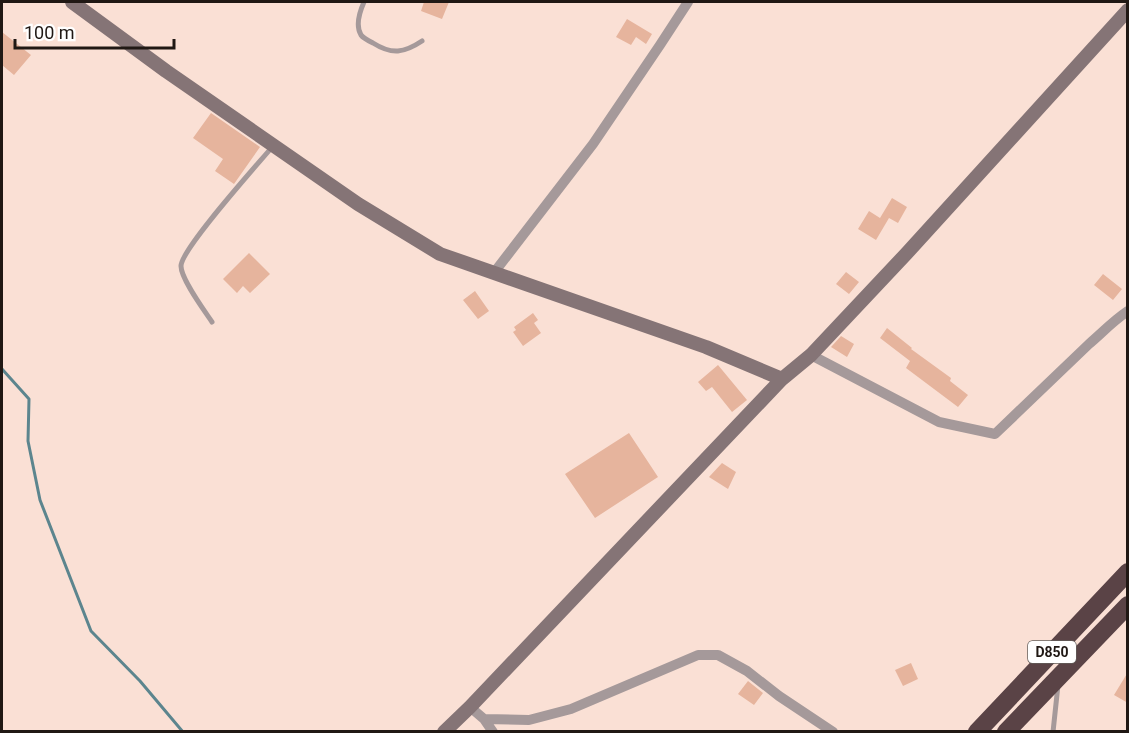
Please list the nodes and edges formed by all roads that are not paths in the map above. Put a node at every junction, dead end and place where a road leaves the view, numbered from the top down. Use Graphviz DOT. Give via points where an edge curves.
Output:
graph roads {
  1 [pos="72,2"];
  2 [pos="364,2"];
  3 [pos="687,2"];
  4 [pos="1128,10"];
  5 [pos="422,41"];
  6 [pos="273,146"];
  7 [pos="493,274"];
  8 [pos="1128,311"];
  9 [pos="212,322"];
  10 [pos="811,355"];
  11 [pos="782,379"];
  12 [pos="1128,572"];
  13 [pos="1128,605"];
  14 [pos="1058,677"];
  15 [pos="470,707"];
  16 [pos="484,720"];
  17 [pos="444,732"];
  18 [pos="493,732"];
  19 [pos="833,732"];
  20 [pos="976,732"];
  21 [pos="1006,732"];
  22 [pos="1053,732"];
  1 -- 6 [label="street"];
  2 -- 5 [label="lane" via="358,20 365,39 396,52"];
  3 -- 7 [label="street" via="594,144"];
  4 -- 10 [label="street"];
  6 -- 7 [label="street" via="440,254"];
  6 -- 9 [label="lane" via="192,243 182,261 186,282"];
  7 -- 11 [label="street" via="706,347"];
  8 -- 10 [label="street" via="995,434 939,422"];
  10 -- 11 [label="street"];
  11 -- 15 [label="street"];
  12 -- 20 [label="highway, D850"];
  13 -- 14 [label="highway, D850"];
  14 -- 21 [label="highway, D850"];
  14 -- 22 [label="lane"];
  15 -- 16 [label="street"];
  15 -- 17 [label="street"];
  16 -- 18 [label="street"];
  16 -- 19 [label="street" via="529,720 571,709 698,655 718,655"];
}
